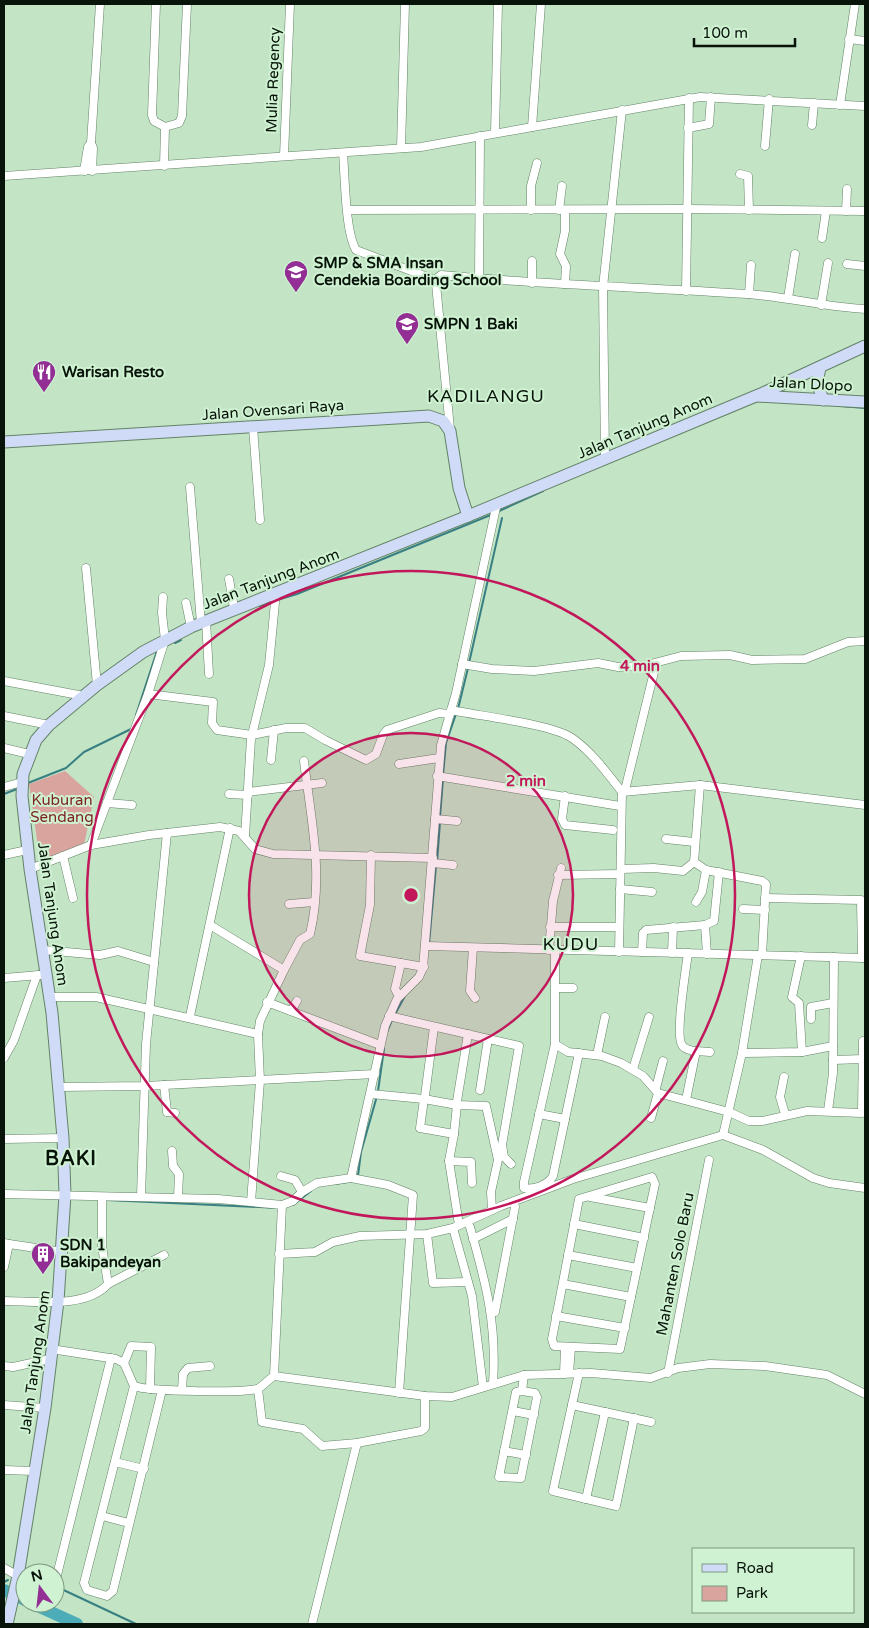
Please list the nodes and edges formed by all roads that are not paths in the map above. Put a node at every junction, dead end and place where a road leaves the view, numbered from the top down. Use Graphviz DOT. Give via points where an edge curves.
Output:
graph roads {
  1 [pos="100,4"];
  2 [pos="156,4"];
  3 [pos="188,4"];
  4 [pos="290,4"];
  5 [pos="405,4"];
  6 [pos="498,4"];
  7 [pos="541,4"];
  8 [pos="855,4"];
  9 [pos="850,39"];
  10 [pos="865,41"];
  11 [pos="711,96"];
  12 [pos="689,98"];
  13 [pos="769,99"];
  14 [pos="814,103"];
  15 [pos="840,105"];
  16 [pos="865,106"];
  17 [pos="622,110"];
  18 [pos="532,126"];
  19 [pos="812,126"];
  20 [pos="166,127"];
  21 [pos="688,128"];
  22 [pos="494,133"];
  23 [pos="480,136"];
  24 [pos="764,146"];
  25 [pos="401,148"];
  26 [pos="343,152"];
  27 [pos="284,156"];
  28 [pos="537,163"];
  29 [pos="164,166"];
  30 [pos="88,171"];
  31 [pos="740,174"];
  32 [pos="4,176"];
  33 [pos="562,186"];
  34 [pos="847,189"];
  35 [pos="611,209"];
  36 [pos="686,209"];
  37 [pos="348,210"];
  38 [pos="478,210"];
  39 [pos="531,210"];
  40 [pos="562,210"];
  41 [pos="749,210"];
  42 [pos="826,211"];
  43 [pos="846,211"];
  44 [pos="865,211"];
  45 [pos="822,238"];
  46 [pos="795,254"];
  47 [pos="532,261"];
  48 [pos="828,263"];
  49 [pos="846,264"];
  50 [pos="751,265"];
  51 [pos="865,266"];
  52 [pos="479,279"];
  53 [pos="436,283"];
  54 [pos="532,283"];
  55 [pos="565,284"];
  56 [pos="603,287"];
  57 [pos="686,291"];
  58 [pos="749,294"];
  59 [pos="788,298"];
  60 [pos="821,305"];
  61 [pos="865,309"];
  62 [pos="865,346"];
  63 [pos="820,368"];
  64 [pos="756,396"];
  65 [pos="823,400"];
  66 [pos="865,402"];
  67 [pos="253,427"];
  68 [pos="450,431"];
  69 [pos="4,442"];
  70 [pos="605,459"];
  71 [pos="190,487"];
  72 [pos="497,510"];
  73 [pos="468,516"];
  74 [pos="260,520"];
  75 [pos="86,568"];
  76 [pos="229,580"];
  77 [pos="163,597"];
  78 [pos="275,598"];
  79 [pos="186,603"];
  80 [pos="234,608"];
  81 [pos="199,624"];
  82 [pos="165,640"];
  83 [pos="865,641"];
  84 [pos="656,664"];
  85 [pos="465,665"];
  86 [pos="209,674"];
  87 [pos="4,681"];
  88 [pos="97,685"];
  89 [pos="148,694"];
  90 [pos="84,696"];
  91 [pos="454,711"];
  92 [pos="4,716"];
  93 [pos="49,725"];
  94 [pos="274,730"];
  95 [pos="252,735"];
  96 [pos="4,748"];
  97 [pos="29,754"];
  98 [pos="439,758"];
  99 [pos="271,760"];
  100 [pos="304,762"];
  101 [pos="399,764"];
  102 [pos="441,777"];
  103 [pos="22,782"];
  104 [pos="322,783"];
  105 [pos="307,785"];
  106 [pos="700,785"];
  107 [pos="4,787"];
  108 [pos="623,791"];
  109 [pos="229,794"];
  110 [pos="248,794"];
  111 [pos="565,796"];
  112 [pos="107,803"];
  113 [pos="132,805"];
  114 [pos="865,805"];
  115 [pos="620,806"];
  116 [pos="438,819"];
  117 [pos="457,820"];
  118 [pos="230,828"];
  119 [pos="613,830"];
  120 [pos="167,833"];
  121 [pos="245,836"];
  122 [pos="666,839"];
  123 [pos="694,842"];
  124 [pos="91,845"];
  125 [pos="27,850"];
  126 [pos="317,854"];
  127 [pos="4,855"];
  128 [pos="371,855"];
  129 [pos="64,856"];
  130 [pos="435,862"];
  131 [pos="694,862"];
  132 [pos="453,865"];
  133 [pos="30,869"];
  134 [pos="706,870"];
  135 [pos="620,872"];
  136 [pos="719,872"];
  137 [pos="620,889"];
  138 [pos="652,892"];
  139 [pos="73,898"];
  140 [pos="766,898"];
  141 [pos="314,902"];
  142 [pos="696,902"];
  143 [pos="289,904"];
  144 [pos="743,909"];
  145 [pos="765,910"];
  146 [pos="210,925"];
  147 [pos="705,925"];
  148 [pos="619,927"];
  149 [pos="673,927"];
  150 [pos="550,928"];
  151 [pos="428,946"];
  152 [pos="473,948"];
  153 [pos="43,950"];
  154 [pos="552,950"];
  155 [pos="619,952"];
  156 [pos="642,952"];
  157 [pos="672,953"];
  158 [pos="688,953"];
  159 [pos="707,954"];
  160 [pos="760,955"];
  161 [pos="801,956"];
  162 [pos="834,957"];
  163 [pos="864,958"];
  164 [pos="154,962"];
  165 [pos="401,963"];
  166 [pos="424,967"];
  167 [pos="284,970"];
  168 [pos="42,975"];
  169 [pos="4,978"];
  170 [pos="556,988"];
  171 [pos="573,988"];
  172 [pos="399,996"];
  173 [pos="50,997"];
  174 [pos="475,998"];
  175 [pos="297,1001"];
  176 [pos="267,1002"];
  177 [pos="834,1003"];
  178 [pos="150,1007"];
  179 [pos="811,1007"];
  180 [pos="800,1010"];
  181 [pos="291,1011"];
  182 [pos="190,1016"];
  183 [pos="392,1017"];
  184 [pos="606,1017"];
  185 [pos="649,1017"];
  186 [pos="812,1019"];
  187 [pos="434,1027"];
  188 [pos="258,1034"];
  189 [pos="468,1034"];
  190 [pos="488,1039"];
  191 [pos="863,1041"];
  192 [pos="555,1044"];
  193 [pos="380,1045"];
  194 [pos="833,1046"];
  195 [pos="696,1052"];
  196 [pos="710,1052"];
  197 [pos="802,1052"];
  198 [pos="742,1053"];
  199 [pos="579,1054"];
  200 [pos="597,1055"];
  201 [pos="4,1058"];
  202 [pos="863,1059"];
  203 [pos="833,1060"];
  204 [pos="663,1061"];
  205 [pos="633,1069"];
  206 [pos="864,1073"];
  207 [pos="375,1074"];
  208 [pos="784,1077"];
  209 [pos="260,1081"];
  210 [pos="164,1085"];
  211 [pos="145,1086"];
  212 [pos="59,1087"];
  213 [pos="480,1090"];
  214 [pos="657,1091"];
  215 [pos="375,1094"];
  216 [pos="424,1097"];
  217 [pos="686,1100"];
  218 [pos="457,1103"];
  219 [pos="828,1111"];
  220 [pos="729,1112"];
  221 [pos="176,1113"];
  222 [pos="539,1114"];
  223 [pos="785,1114"];
  224 [pos="651,1118"];
  225 [pos="565,1119"];
  226 [pos="454,1134"];
  227 [pos="723,1135"];
  228 [pos="63,1138"];
  229 [pos="4,1139"];
  230 [pos="172,1151"];
  231 [pos="709,1160"];
  232 [pos="449,1161"];
  233 [pos="511,1164"];
  234 [pos="281,1176"];
  235 [pos="356,1178"];
  236 [pos="472,1183"];
  237 [pos="865,1188"];
  238 [pos="302,1192"];
  239 [pos="4,1194"];
  240 [pos="65,1194"];
  241 [pos="141,1196"];
  242 [pos="588,1196"];
  243 [pos="102,1197"];
  244 [pos="178,1198"];
  245 [pos="251,1202"];
  246 [pos="515,1206"];
  247 [pos="282,1207"];
  248 [pos="650,1208"];
  249 [pos="492,1210"];
  250 [pos="513,1219"];
  251 [pos="574,1224"];
  252 [pos="456,1226"];
  253 [pos="470,1227"];
  254 [pos="427,1234"];
  255 [pos="411,1235"];
  256 [pos="473,1238"];
  257 [pos="644,1238"];
  258 [pos="6,1243"];
  259 [pos="63,1252"];
  260 [pos="278,1254"];
  261 [pos="164,1255"];
  262 [pos="568,1255"];
  263 [pos="4,1267"];
  264 [pos="637,1268"];
  265 [pos="468,1282"];
  266 [pos="108,1284"];
  267 [pos="562,1284"];
  268 [pos="631,1298"];
  269 [pos="4,1301"];
  270 [pos="58,1301"];
  271 [pos="556,1316"];
  272 [pos="493,1321"];
  273 [pos="625,1328"];
  274 [pos="568,1348"];
  275 [pos="51,1354"];
  276 [pos="110,1358"];
  277 [pos="124,1363"];
  278 [pos="4,1366"];
  279 [pos="210,1366"];
  280 [pos="567,1373"];
  281 [pos="579,1373"];
  282 [pos="668,1373"];
  283 [pos="524,1375"];
  284 [pos="274,1376"];
  285 [pos="493,1384"];
  286 [pos="134,1386"];
  287 [pos="483,1387"];
  288 [pos="258,1389"];
  289 [pos="150,1390"];
  290 [pos="162,1390"];
  291 [pos="182,1390"];
  292 [pos="522,1390"];
  293 [pos="399,1393"];
  294 [pos="865,1394"];
  295 [pos="425,1396"];
  296 [pos="4,1405"];
  297 [pos="572,1405"];
  298 [pos="45,1408"];
  299 [pos="513,1410"];
  300 [pos="605,1412"];
  301 [pos="534,1415"];
  302 [pos="634,1418"];
  303 [pos="651,1422"];
  304 [pos="357,1443"];
  305 [pos="504,1451"];
  306 [pos="526,1455"];
  307 [pos="115,1462"];
  308 [pos="144,1469"];
  309 [pos="4,1470"];
  310 [pos="34,1472"];
  311 [pos="586,1499"];
  312 [pos="102,1516"];
  313 [pos="129,1523"];
  314 [pos="20,1563"];
  315 [pos="60,1563"];
  316 [pos="4,1568"];
  317 [pos="15,1578"];
  318 [pos="15,1588"];
  319 [pos="8,1615"];
  320 [pos="312,1624"];
  1 -- 30 [label="street" via="93,148"];
  2 -- 20 [label="street" via="152,115 154,121"];
  3 -- 20 [label="street" via="182,116 179,123"];
  4 -- 27 [label="street, Mulia Regency"];
  5 -- 25 [label="street"];
  6 -- 22 [label="street"];
  7 -- 18 [label="street"];
  8 -- 9 [label="street"];
  9 -- 10 [label="street"];
  9 -- 15 [label="street"];
  11 -- 12 [label="street"];
  11 -- 13 [label="street"];
  11 -- 21 [label="street" via="709,124"];
  12 -- 17 [label="street"];
  12 -- 21 [label="street"];
  13 -- 14 [label="street"];
  13 -- 24 [label="street"];
  14 -- 15 [label="street"];
  14 -- 19 [label="street"];
  15 -- 16 [label="street"];
  17 -- 18 [label="street"];
  17 -- 35 [label="street"];
  18 -- 22 [label="street"];
  20 -- 29 [label="street"];
  21 -- 36 [label="street"];
  22 -- 23 [label="street"];
  23 -- 25 [label="street"];
  23 -- 38 [label="street"];
  25 -- 26 [label="street"];
  26 -- 27 [label="street"];
  26 -- 37 [label="street"];
  27 -- 29 [label="street"];
  28 -- 39 [label="street" via="531,186"];
  29 -- 30 [label="street"];
  30 -- 32 [label="street"];
  31 -- 41 [label="street" via="748,176"];
  33 -- 40 [label="street"];
  34 -- 43 [label="street"];
  35 -- 36 [label="street"];
  35 -- 40 [label="street"];
  35 -- 56 [label="street"];
  36 -- 41 [label="street"];
  36 -- 57 [label="street"];
  37 -- 38 [label="street"];
  37 -- 53 [label="street" via="352,241 359,253"];
  38 -- 39 [label="street"];
  38 -- 52 [label="street"];
  39 -- 40 [label="street"];
  40 -- 55 [label="street" via="565,231 560,254 566,266"];
  41 -- 42 [label="street"];
  42 -- 43 [label="street"];
  42 -- 45 [label="street"];
  43 -- 44 [label="street"];
  46 -- 59 [label="street"];
  47 -- 54 [label="street"];
  48 -- 60 [label="street"];
  49 -- 51 [label="street"];
  50 -- 58 [label="street"];
  52 -- 53 [label="street" via="441,275"];
  52 -- 54 [label="street"];
  53 -- 68 [label="street"];
  54 -- 55 [label="street"];
  55 -- 56 [label="street"];
  56 -- 57 [label="street"];
  56 -- 70 [label="street"];
  57 -- 58 [label="street"];
  58 -- 59 [label="street"];
  59 -- 60 [label="street"];
  60 -- 61 [label="street"];
  62 -- 63 [label="main road, Jalan Tanjung Anom"];
  63 -- 64 [label="main road, Jalan Tanjung Anom"];
  63 -- 65 [label="main road" via="817,382"];
  64 -- 65 [label="main road, Jalan Dlopo"];
  64 -- 70 [label="main road, Jalan Tanjung Anom"];
  65 -- 66 [label="main road, Jalan Dlopo"];
  67 -- 68 [label="main road, Jalan Ovensari Raya" via="429,416 443,421"];
  67 -- 69 [label="main road, Jalan Ovensari Raya"];
  67 -- 74 [label="street"];
  68 -- 73 [label="main road" via="459,488"];
  70 -- 72 [label="main road, Jalan Tanjung Anom"];
  71 -- 81 [label="street"];
  72 -- 73 [label="main road, Jalan Tanjung Anom"];
  72 -- 85 [label="street"];
  73 -- 78 [label="main road, Jalan Tanjung Anom"];
  75 -- 88 [label="street"];
  76 -- 80 [label="street"];
  77 -- 82 [label="street"];
  78 -- 80 [label="main road, Jalan Tanjung Anom"];
  78 -- 95 [label="street" via="269,665"];
  79 -- 81 [label="street"];
  80 -- 81 [label="main road, Jalan Tanjung Anom"];
  81 -- 82 [label="main road, Jalan Tanjung Anom"];
  81 -- 86 [label="street"];
  82 -- 88 [label="main road, Jalan Tanjung Anom"];
  82 -- 89 [label="street"];
  83 -- 84 [label="street" via="848,642 805,659 752,660 730,655 706,655 671,658"];
  84 -- 85 [label="street" via="629,667 598,664 534,670"];
  84 -- 108 [label="street"];
  85 -- 91 [label="street"];
  87 -- 90 [label="street"];
  88 -- 90 [label="main road, Jalan Tanjung Anom"];
  89 -- 95 [label="street" via="210,701 214,706 212,723 215,728"];
  89 -- 112 [label="street"];
  90 -- 93 [label="main road, Jalan Tanjung Anom"];
  91 -- 94 [label="street" via="387,730 374,757 366,760 305,728"];
  91 -- 98 [label="street"];
  91 -- 108 [label="street" via="545,728 570,736"];
  92 -- 93 [label="street"];
  93 -- 97 [label="main road, Jalan Tanjung Anom"];
  94 -- 95 [label="street"];
  94 -- 99 [label="street"];
  95 -- 110 [label="street"];
  96 -- 97 [label="street"];
  97 -- 103 [label="main road, Jalan Tanjung Anom"];
  98 -- 101 [label="street"];
  98 -- 102 [label="street"];
  100 -- 105 [label="street"];
  102 -- 111 [label="street"];
  102 -- 116 [label="street"];
  103 -- 107 [label="street"];
  103 -- 125 [label="main road, Jalan Tanjung Anom"];
  104 -- 105 [label="street"];
  105 -- 110 [label="street"];
  105 -- 126 [label="street"];
  106 -- 108 [label="street"];
  106 -- 114 [label="street"];
  106 -- 123 [label="street"];
  108 -- 115 [label="street"];
  109 -- 110 [label="street"];
  110 -- 121 [label="street"];
  111 -- 115 [label="street"];
  111 -- 119 [label="street" via="562,819 565,825"];
  112 -- 113 [label="street"];
  112 -- 124 [label="street"];
  115 -- 135 [label="street"];
  116 -- 117 [label="street"];
  116 -- 130 [label="street"];
  118 -- 120 [label="street"];
  118 -- 121 [label="street"];
  118 -- 146 [label="street"];
  120 -- 124 [label="street"];
  120 -- 164 [label="street"];
  121 -- 126 [label="street" via="263,852"];
  122 -- 123 [label="street"];
  123 -- 131 [label="street"];
  124 -- 129 [label="street"];
  125 -- 127 [label="street"];
  125 -- 133 [label="main road, Jalan Tanjung Anom"];
  126 -- 128 [label="street"];
  126 -- 141 [label="street"];
  128 -- 130 [label="street"];
  128 -- 165 [label="street" via="370,905 359,954 365,959"];
  129 -- 133 [label="street"];
  129 -- 139 [label="street"];
  130 -- 132 [label="street"];
  130 -- 151 [label="street"];
  131 -- 134 [label="street"];
  131 -- 135 [label="street" via="683,871 654,868"];
  133 -- 153 [label="main road, Jalan Tanjung Anom"];
  134 -- 136 [label="street"];
  134 -- 142 [label="street" via="702,892"];
  135 -- 137 [label="street"];
  135 -- 150 [label="street" via="560,871"];
  136 -- 140 [label="street" via="765,882"];
  136 -- 147 [label="street" via="714,921"];
  137 -- 138 [label="street"];
  137 -- 148 [label="street"];
  140 -- 145 [label="street"];
  140 -- 163 [label="street" via="861,900"];
  141 -- 143 [label="street"];
  141 -- 167 [label="street" via="310,934 300,940"];
  144 -- 145 [label="street"];
  145 -- 160 [label="street"];
  146 -- 167 [label="street"];
  146 -- 182 [label="street"];
  147 -- 149 [label="street"];
  147 -- 159 [label="street"];
  148 -- 150 [label="street"];
  148 -- 155 [label="street"];
  149 -- 156 [label="street" via="644,932"];
  149 -- 157 [label="street"];
  150 -- 154 [label="street"];
  151 -- 152 [label="street"];
  151 -- 166 [label="street"];
  152 -- 154 [label="street"];
  152 -- 174 [label="street" via="470,991"];
  153 -- 164 [label="street" via="100,955 118,951"];
  153 -- 168 [label="main road, Jalan Tanjung Anom"];
  154 -- 155 [label="street"];
  154 -- 170 [label="street"];
  155 -- 156 [label="street"];
  156 -- 157 [label="street"];
  157 -- 158 [label="street"];
  158 -- 159 [label="street"];
  158 -- 195 [label="street" via="680,1042 684,1048"];
  159 -- 160 [label="street"];
  160 -- 161 [label="street"];
  160 -- 198 [label="street"];
  161 -- 162 [label="street"];
  161 -- 180 [label="street" via="792,997 798,1001"];
  162 -- 163 [label="street"];
  162 -- 177 [label="street"];
  164 -- 178 [label="street"];
  165 -- 166 [label="street"];
  165 -- 172 [label="street" via="395,989"];
  166 -- 172 [label="street" via="419,977"];
  167 -- 176 [label="street"];
  168 -- 169 [label="street"];
  168 -- 173 [label="main road, Jalan Tanjung Anom"];
  168 -- 201 [label="street"];
  170 -- 171 [label="street"];
  170 -- 192 [label="street"];
  172 -- 183 [label="street"];
  173 -- 178 [label="street" via="84,995"];
  173 -- 212 [label="main road, Jalan Tanjung Anom"];
  175 -- 181 [label="street"];
  176 -- 181 [label="street"];
  176 -- 188 [label="street"];
  177 -- 179 [label="street"];
  177 -- 194 [label="street"];
  178 -- 182 [label="street"];
  178 -- 211 [label="street"];
  179 -- 180 [label="street"];
  179 -- 186 [label="street"];
  180 -- 197 [label="street"];
  181 -- 193 [label="street"];
  182 -- 188 [label="street"];
  183 -- 187 [label="street"];
  183 -- 193 [label="street"];
  184 -- 200 [label="street"];
  185 -- 205 [label="street"];
  187 -- 189 [label="street"];
  187 -- 216 [label="street"];
  188 -- 209 [label="street"];
  189 -- 190 [label="street"];
  189 -- 218 [label="street"];
  190 -- 213 [label="street"];
  190 -- 233 [label="street" via="519,1046 502,1145 504,1157"];
  191 -- 202 [label="street"];
  192 -- 199 [label="street" via="562,1050"];
  192 -- 222 [label="street"];
  193 -- 207 [label="street"];
  194 -- 197 [label="street"];
  194 -- 203 [label="street"];
  195 -- 196 [label="street"];
  195 -- 217 [label="street"];
  197 -- 198 [label="street"];
  198 -- 220 [label="street"];
  199 -- 200 [label="street"];
  199 -- 225 [label="street"];
  200 -- 205 [label="street"];
  202 -- 203 [label="street"];
  202 -- 206 [label="street"];
  203 -- 219 [label="street"];
  204 -- 214 [label="street"];
  205 -- 214 [label="street"];
  206 -- 219 [label="street" via="862,1113"];
  207 -- 209 [label="street"];
  207 -- 215 [label="street"];
  208 -- 223 [label="street" via="780,1097"];
  209 -- 210 [label="street"];
  209 -- 245 [label="street"];
  210 -- 211 [label="street"];
  210 -- 221 [label="street" via="166,1112"];
  211 -- 212 [label="street"];
  211 -- 241 [label="street"];
  212 -- 228 [label="main road, Jalan Tanjung Anom"];
  214 -- 217 [label="street"];
  214 -- 224 [label="street"];
  215 -- 216 [label="street"];
  215 -- 235 [label="street"];
  216 -- 218 [label="street"];
  216 -- 226 [label="street" via="420,1128"];
  217 -- 220 [label="street"];
  218 -- 226 [label="street"];
  218 -- 249 [label="street" via="487,1107 498,1160 491,1192"];
  219 -- 223 [label="street"];
  220 -- 223 [label="street" via="754,1122"];
  220 -- 227 [label="street"];
  222 -- 225 [label="street"];
  222 -- 225 [label="street" via="524,1182 527,1189 552,1180"];
  226 -- 232 [label="street"];
  227 -- 237 [label="street" via="763,1150 813,1178"];
  227 -- 249 [label="street" via="573,1179"];
  228 -- 229 [label="street"];
  228 -- 240 [label="main road, Jalan Tanjung Anom"];
  230 -- 244 [label="street" via="173,1166 180,1174"];
  231 -- 282 [label="street, Mahanten Solo Baru"];
  232 -- 236 [label="street" via="471,1162"];
  232 -- 252 [label="street"];
  234 -- 238 [label="street" via="295,1180"];
  235 -- 238 [label="street" via="317,1183"];
  235 -- 255 [label="street" via="388,1184 412,1194"];
  238 -- 247 [label="street"];
  239 -- 240 [label="street"];
  240 -- 243 [label="street"];
  240 -- 259 [label="main road, Jalan Tanjung Anom"];
  241 -- 243 [label="street"];
  241 -- 244 [label="street"];
  242 -- 248 [label="street"];
  242 -- 248 [label="street" via="652,1177 655,1184"];
  242 -- 251 [label="street" via="579,1199"];
  243 -- 266 [label="street" via="102,1246"];
  244 -- 245 [label="street"];
  245 -- 247 [label="street"];
  246 -- 250 [label="street"];
  247 -- 260 [label="street"];
  248 -- 257 [label="street"];
  249 -- 252 [label="street"];
  250 -- 256 [label="street"];
  250 -- 272 [label="street"];
  251 -- 257 [label="street"];
  251 -- 262 [label="street"];
  252 -- 254 [label="street"];
  252 -- 265 [label="street"];
  253 -- 256 [label="street"];
  254 -- 255 [label="street"];
  254 -- 265 [label="street" via="433,1282"];
  255 -- 260 [label="street" via="360,1236 333,1242 315,1252"];
  255 -- 293 [label="street"];
  256 -- 272 [label="street" via="489,1292"];
  257 -- 264 [label="street"];
  258 -- 259 [label="street"];
  258 -- 263 [label="street"];
  259 -- 270 [label="main road, Jalan Tanjung Anom"];
  260 -- 284 [label="street"];
  261 -- 266 [label="street"];
  262 -- 264 [label="street"];
  262 -- 267 [label="street"];
  264 -- 268 [label="street"];
  265 -- 287 [label="street"];
  266 -- 270 [label="street" via="86,1298"];
  267 -- 268 [label="street"];
  267 -- 271 [label="street"];
  268 -- 273 [label="street"];
  269 -- 270 [label="street"];
  270 -- 275 [label="main road, Jalan Tanjung Anom"];
  271 -- 273 [label="street"];
  271 -- 274 [label="street" via="552,1344 557,1348"];
  272 -- 285 [label="street"];
  273 -- 274 [label="street" via="620,1349"];
  274 -- 280 [label="street"];
  275 -- 276 [label="street"];
  275 -- 278 [label="street" via="13,1367"];
  275 -- 298 [label="main road, Jalan Tanjung Anom"];
  276 -- 277 [label="street"];
  276 -- 315 [label="street"];
  277 -- 286 [label="street"];
  277 -- 289 [label="street" via="131,1346 151,1347"];
  279 -- 291 [label="street" via="188,1368 183,1374"];
  280 -- 281 [label="street"];
  280 -- 283 [label="street"];
  281 -- 282 [label="street" via="613,1373 642,1378"];
  281 -- 297 [label="street"];
  282 -- 294 [label="street" via="678,1368 710,1364 765,1366 827,1375"];
  283 -- 285 [label="street"];
  283 -- 292 [label="street"];
  284 -- 288 [label="street"];
  284 -- 293 [label="street"];
  285 -- 287 [label="street"];
  286 -- 289 [label="street"];
  286 -- 307 [label="street"];
  287 -- 295 [label="street" via="452,1397"];
  288 -- 291 [label="street"];
  288 -- 304 [label="street" via="261,1418 265,1424 303,1430 322,1446"];
  289 -- 290 [label="street"];
  290 -- 291 [label="street"];
  290 -- 308 [label="street"];
  292 -- 299 [label="street" via="516,1392"];
  292 -- 301 [label="street" via="537,1395"];
  293 -- 295 [label="street"];
  295 -- 304 [label="street" via="424,1430"];
  296 -- 298 [label="street"];
  297 -- 300 [label="street"];
  297 -- 311 [label="street" via="553,1491"];
  298 -- 310 [label="main road, Jalan Tanjung Anom"];
  299 -- 301 [label="street"];
  299 -- 305 [label="street"];
  300 -- 302 [label="street"];
  300 -- 311 [label="street"];
  301 -- 306 [label="street"];
  302 -- 303 [label="street"];
  302 -- 311 [label="street" via="616,1506"];
  304 -- 320 [label="street"];
  305 -- 306 [label="street"];
  305 -- 306 [label="street" via="499,1477 521,1478"];
  307 -- 308 [label="street"];
  307 -- 312 [label="street"];
  308 -- 313 [label="street"];
  309 -- 310 [label="street"];
  310 -- 314 [label="main road, Jalan Tanjung Anom"];
  312 -- 313 [label="street"];
  312 -- 313 [label="street" via="85,1586 87,1590 107,1596 113,1591"];
  316 -- 317 [label="street"];
  318 -- 319 [label="main road, Jalan Tanjung Anom"];
}
